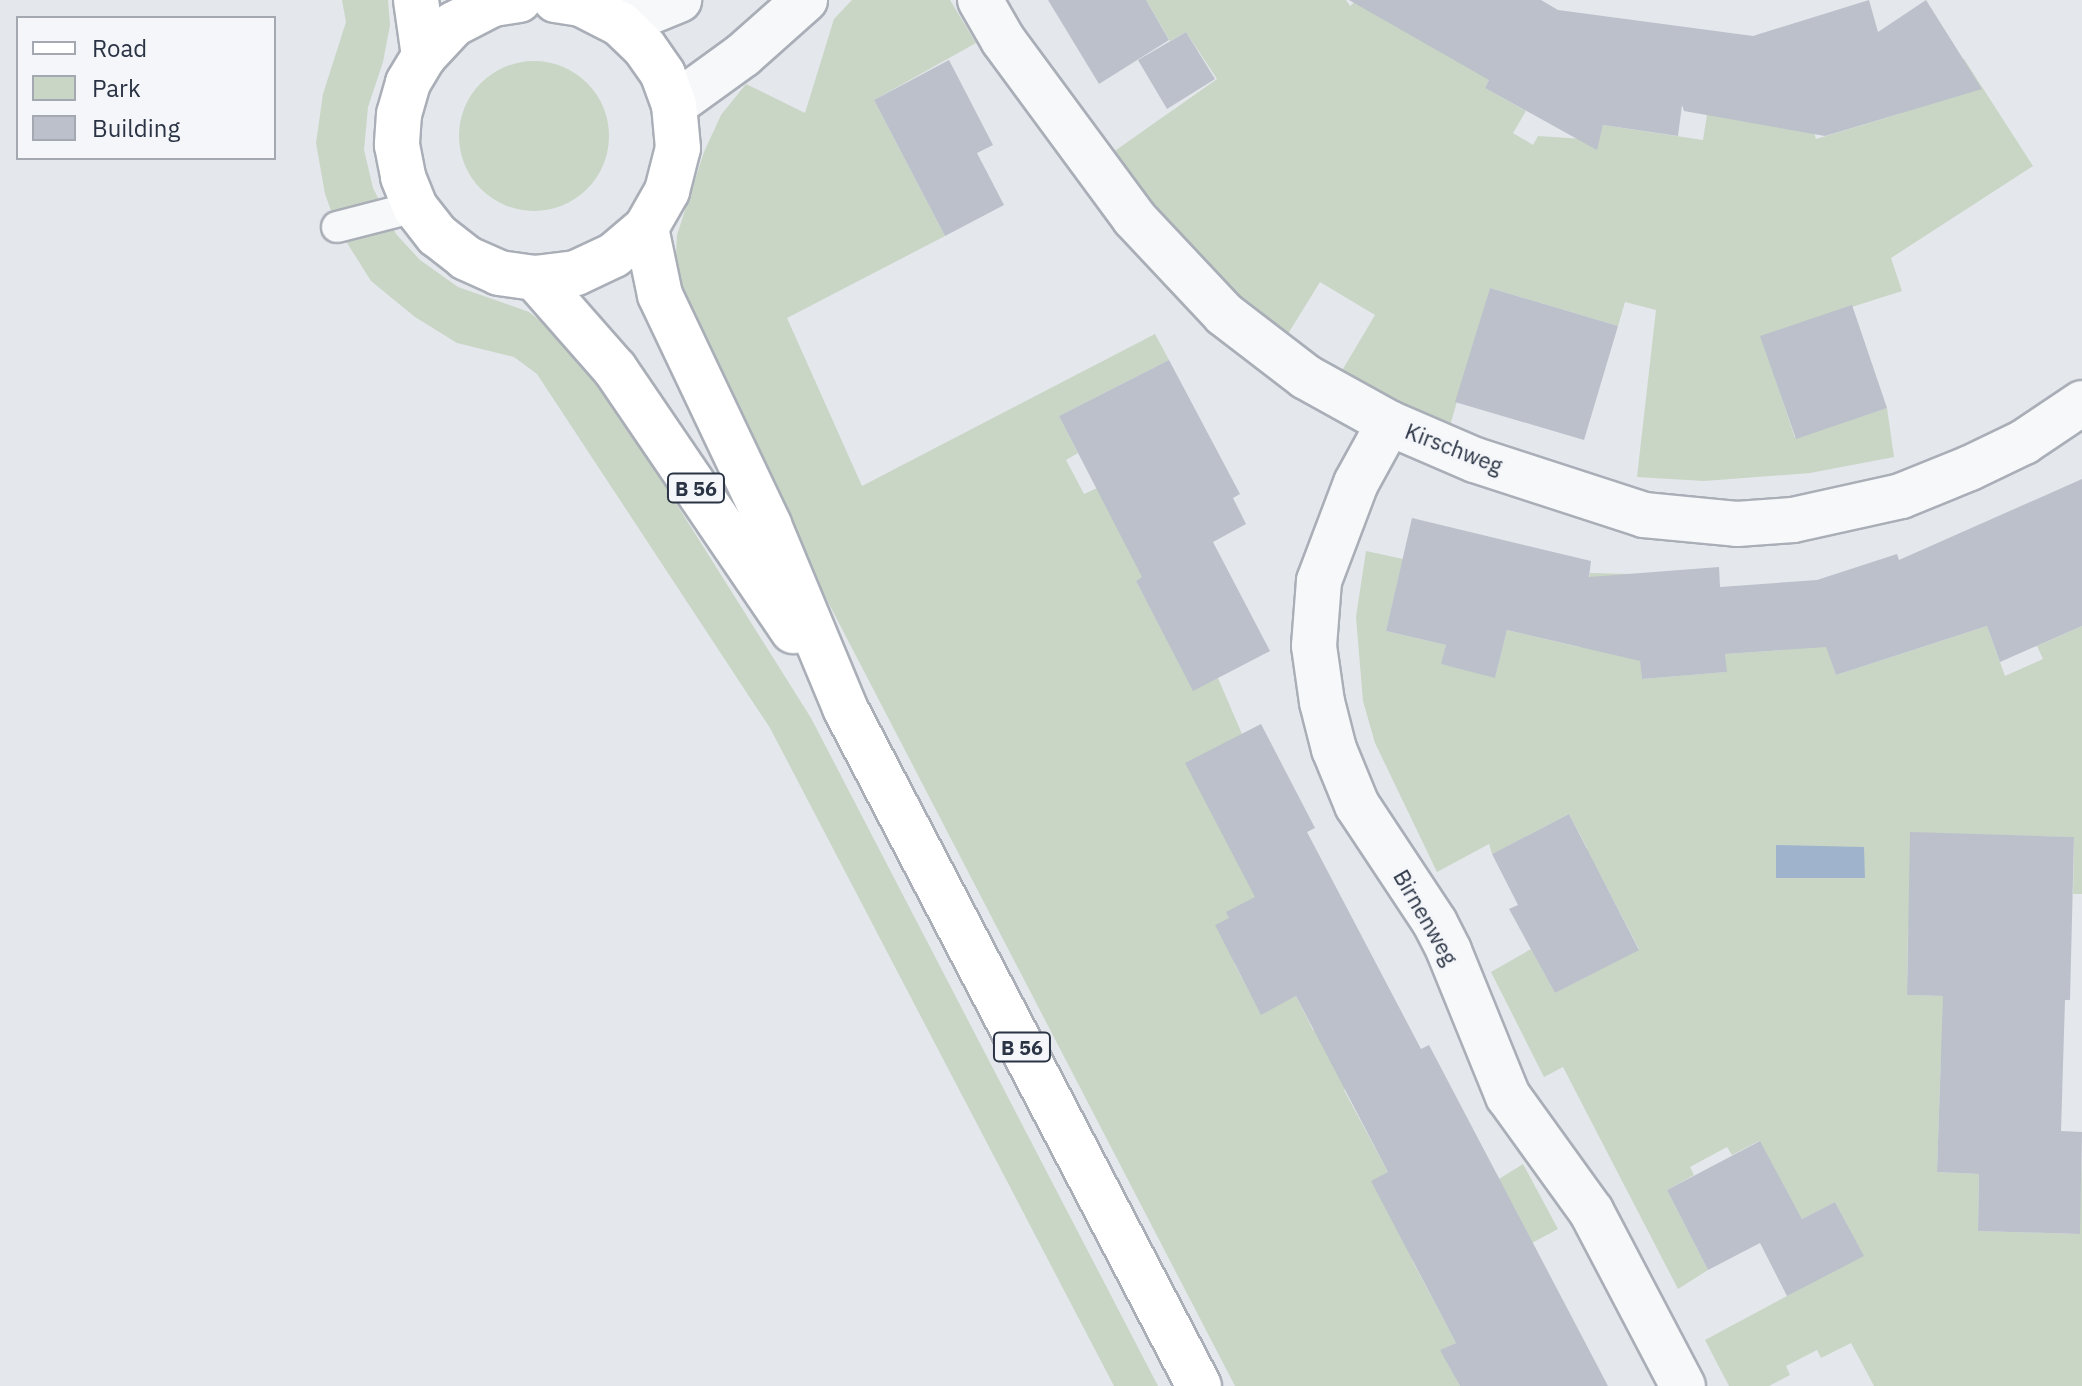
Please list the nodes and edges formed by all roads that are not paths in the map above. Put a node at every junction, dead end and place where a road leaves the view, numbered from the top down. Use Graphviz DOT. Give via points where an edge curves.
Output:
graph roads {
  1 [pos="416,0"];
  2 [pos="519,0"];
  3 [pos="555,0"];
  4 [pos="679,0"];
  5 [pos="805,0"];
  6 [pos="980,0"];
  7 [pos="620,24"];
  8 [pos="424,56"];
  9 [pos="674,105"];
  10 [pos="415,207"];
  11 [pos="337,227"];
  12 [pos="646,228"];
  13 [pos="535,278"];
  14 [pos="2082,403"];
  15 [pos="1389,423"];
  16 [pos="845,708"];
  17 [pos="1199,1386"];
  18 [pos="1683,1386"];
  1 -- 8 [label="main road"];
  2 -- 8 [label="main road" via="493,4 454,24"];
  3 -- 7 [label="main road" via="581,4"];
  4 -- 7 [label="street"];
  5 -- 9 [label="street" via="743,55"];
  6 -- 15 [label="street, Kirschweg" via="1068,132 1173,263 1224,314 1306,377"];
  7 -- 9 [label="main road" via="657,65"];
  8 -- 10 [label="main road" via="408,83 397,145"];
  9 -- 12 [label="main road" via="678,148 667,191"];
  10 -- 11 [label="lane"];
  10 -- 13 [label="main road" via="437,235 466,258 499,273"];
  12 -- 13 [label="main road" via="614,255 576,273"];
  12 -- 16 [label="main road, B 56" via="660,295 769,525"];
  13 -- 16 [label="main road, B 56" via="615,369"];
  14 -- 15 [label="street, Kirschweg" via="2024,442 1901,496 1793,520 1737,524 1644,515 1475,460"];
  15 -- 18 [label="street, Birnenweg" via="1335,532 1319,581 1314,646 1334,749 1357,805 1435,923 1508,1096 1591,1211"];
  16 -- 17 [label="main road, B 56"];
}
